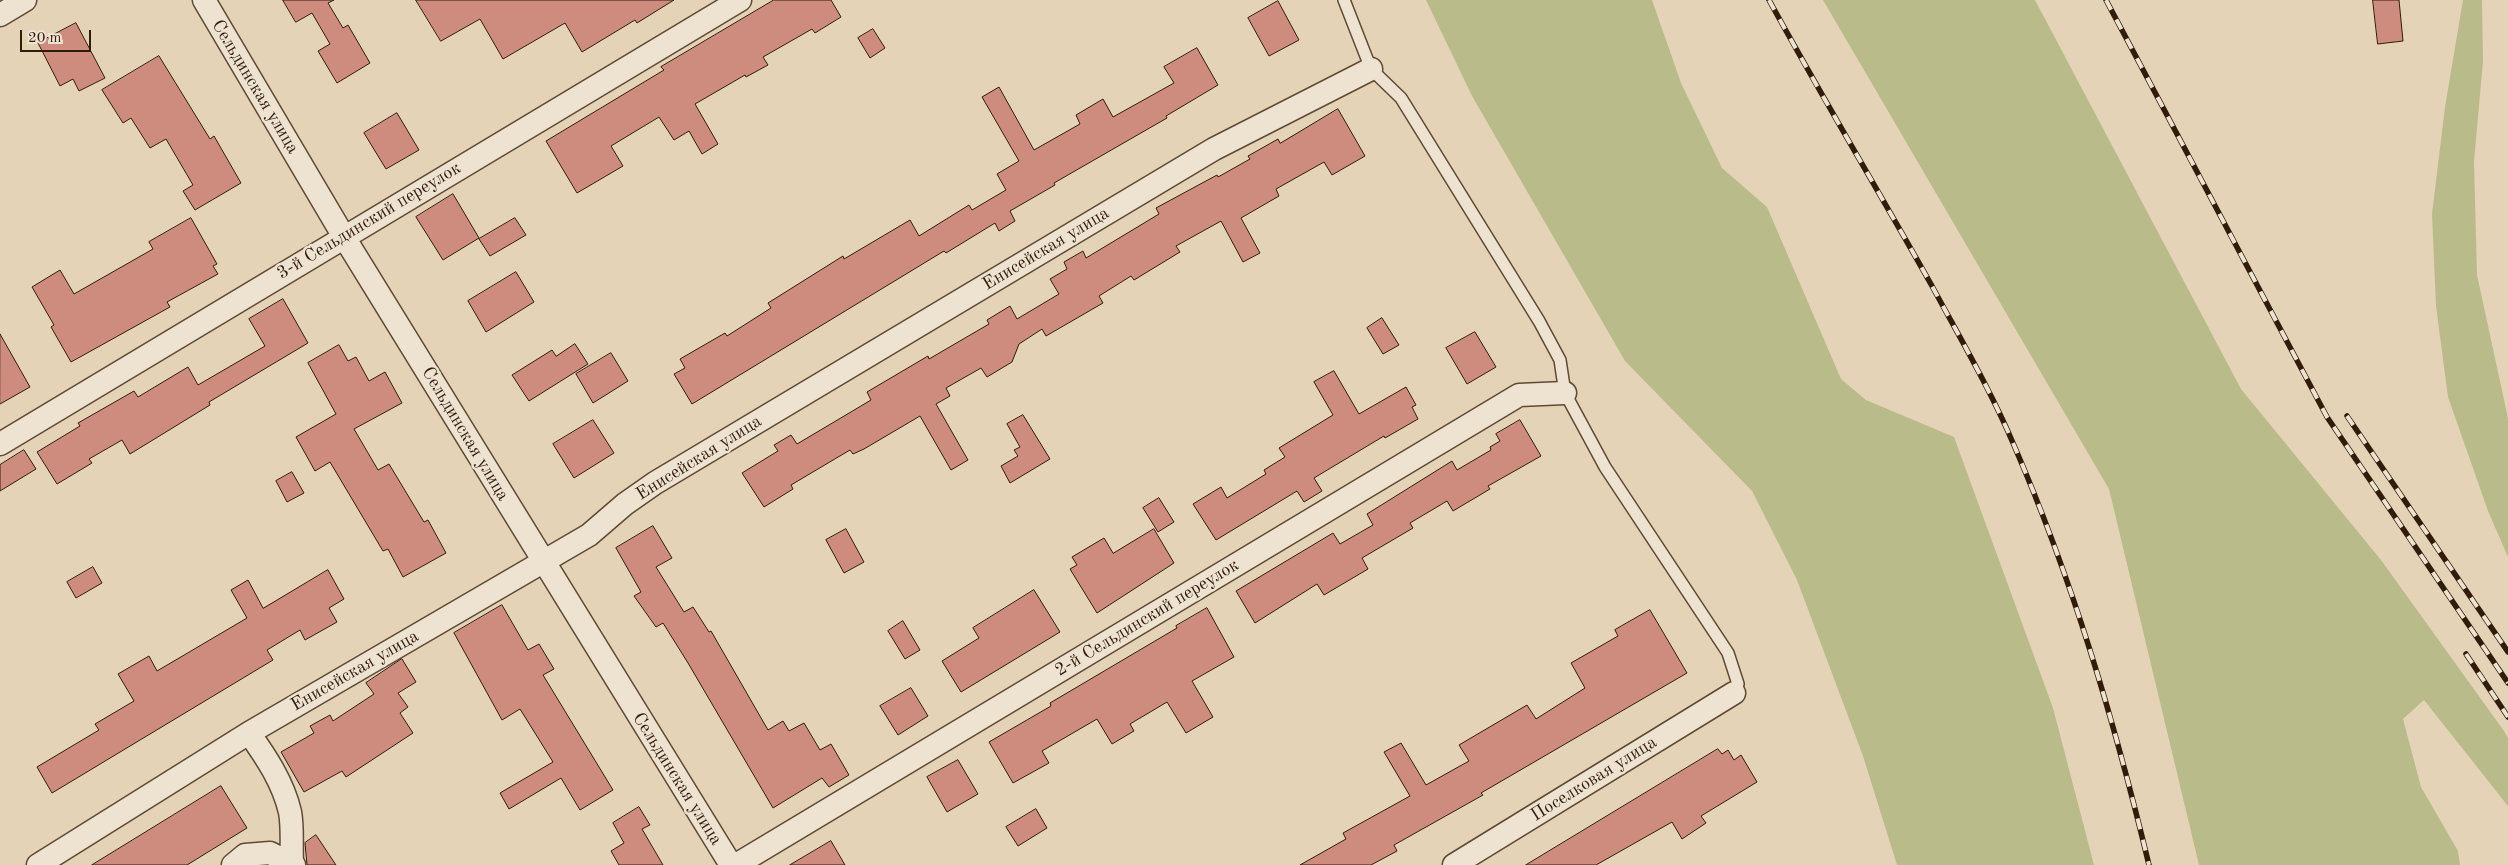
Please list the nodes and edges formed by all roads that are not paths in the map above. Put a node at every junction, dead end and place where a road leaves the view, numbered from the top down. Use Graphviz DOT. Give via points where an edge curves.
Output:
graph roads {
  1 [pos="25,0"];
  2 [pos="204,0"];
  3 [pos="740,0"];
  4 [pos="1344,0"];
  5 [pos="0,15"];
  6 [pos="1371,69"];
  7 [pos="344,237"];
  8 [pos="1565,393"];
  9 [pos="0,444"];
  10 [pos="544,563"];
  11 [pos="1734,693"];
  12 [pos="249,732"];
  13 [pos="293,864"];
  14 [pos="38,865"];
  15 [pos="232,865"];
  16 [pos="731,865"];
  17 [pos="736,865"];
  18 [pos="1454,865"];
  1 -- 5 [label="street"];
  2 -- 7 [label="street, Сельдинская улица"];
  3 -- 7 [label="street, 3-й Сельдинский переулок"];
  4 -- 6 [label="lane"];
  6 -- 8 [label="lane" via="1401,98 1539,321 1560,360"];
  6 -- 10 [label="street, Енисейская улица" via="1171,174 656,483 589,535"];
  7 -- 9 [label="street, 3-й Сельдинский переулок"];
  7 -- 10 [label="street, Сельдинская улица"];
  8 -- 11 [label="lane" via="1605,467 1728,654 1738,684"];
  8 -- 17 [label="street, 2-й Сельдинский переулок" via="1519,395"];
  10 -- 12 [label="street, Енисейская улица"];
  10 -- 16 [label="street, Сельдинская улица"];
  11 -- 18 [label="street, Поселковая улица"];
  12 -- 13 [label="street" via="272,768 290,813"];
  12 -- 14 [label="street, Енисейская улица"];
  13 -- 15 [label="street" via="270,853 245,855"];
}
